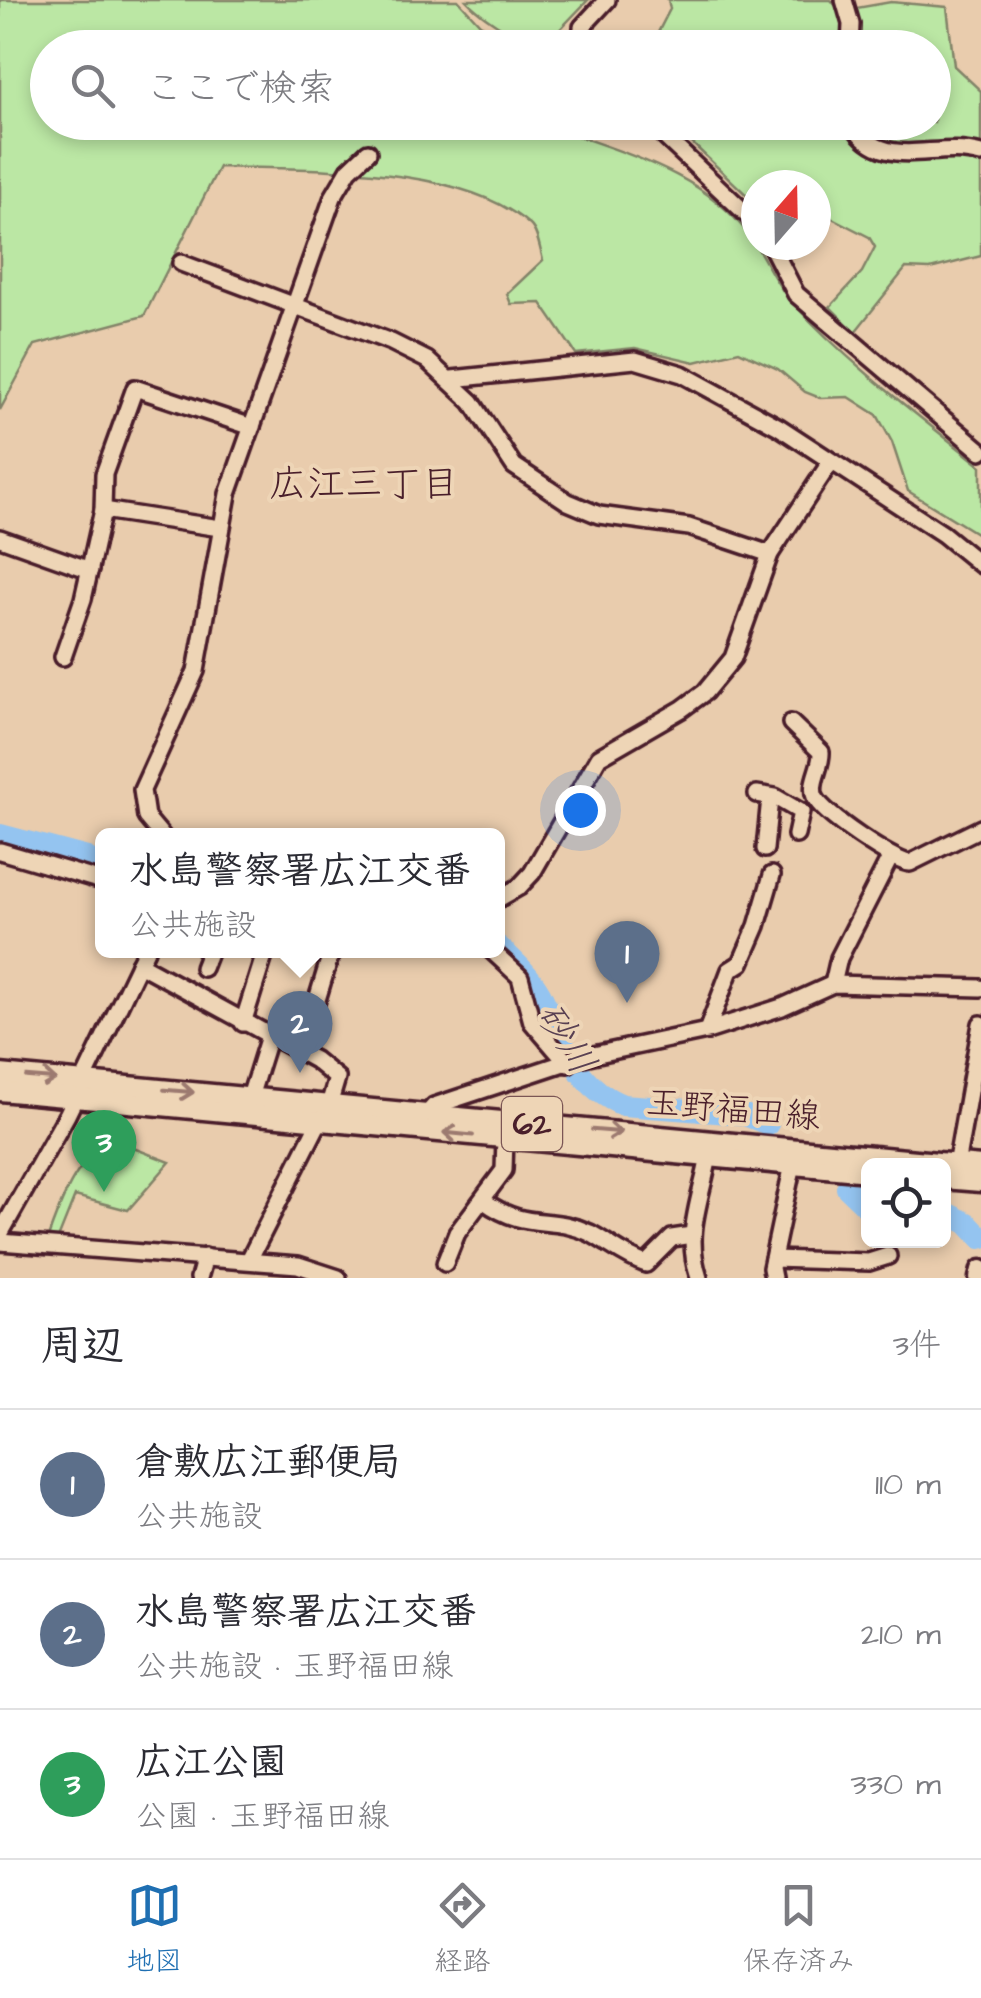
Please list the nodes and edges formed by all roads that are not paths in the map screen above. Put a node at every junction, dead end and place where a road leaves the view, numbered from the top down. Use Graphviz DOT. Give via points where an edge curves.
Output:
graph roads {
  1 [pos="606,0"];
  2 [pos="844,0"];
  3 [pos="582,30"];
  4 [pos="851,30"];
  5 [pos="669,140"];
  6 [pos="864,140"];
  7 [pos="368,152"];
  8 [pos="981,154"];
  9 [pos="741,209"];
  10 [pos="778,260"];
  11 [pos="180,263"];
  12 [pos="295,306"];
  13 [pos="452,379"];
  14 [pos="252,427"];
  15 [pos="981,451"];
  16 [pos="830,462"];
  17 [pos="103,510"];
  18 [pos="220,528"];
  19 [pos="0,538"];
  20 [pos="770,554"];
  21 [pos="981,565"];
  22 [pos="90,570"];
  23 [pos="62,656"];
  24 [pos="790,723"];
  25 [pos="818,804"];
  26 [pos="801,812"];
  27 [pos="156,828"];
  28 [pos="981,828"];
  29 [pos="796,835"];
  30 [pos="766,849"];
  31 [pos="0,851"];
  32 [pos="891,856"];
  33 [pos="772,875"];
  34 [pos="95,878"];
  35 [pos="505,895"];
  36 [pos="143,958"];
  37 [pos="145,958"];
  38 [pos="207,958"];
  39 [pos="263,958"];
  40 [pos="330,958"];
  41 [pos="500,958"];
  42 [pos="203,968"];
  43 [pos="833,984"];
  44 [pos="981,988"];
  45 [pos="243,1023"];
  46 [pos="981,1024"];
  47 [pos="707,1031"];
  48 [pos="269,1036"];
  49 [pos="301,1053"];
  50 [pos="574,1061"];
  51 [pos="977,1071"];
  52 [pos="0,1074"];
  53 [pos="0,1090"];
  54 [pos="79,1090"];
  55 [pos="250,1097"];
  56 [pos="325,1112"];
  57 [pos="427,1114"];
  58 [pos="505,1138"];
  59 [pos="709,1156"];
  60 [pos="793,1164"];
  61 [pos="861,1164"];
  62 [pos="981,1166"];
  63 [pos="861,1171"];
  64 [pos="951,1174"];
  65 [pos="981,1182"];
  66 [pos="484,1201"];
  67 [pos="0,1234"];
  68 [pos="692,1235"];
  69 [pos="0,1242"];
  70 [pos="888,1256"];
  71 [pos="206,1258"];
  72 [pos="772,1259"];
  73 [pos="249,1260"];
  74 [pos="445,1263"];
  75 [pos="981,1270"];
  76 [pos="199,1278"];
  77 [pos="338,1278"];
  78 [pos="700,1278"];
  79 [pos="774,1278"];
  80 [pos="978,1278"];
  1 -- 3 [label="street"];
  2 -- 4 [label="street"];
  5 -- 9 [label="street"];
  6 -- 8 [label="street" via="896,154"];
  7 -- 12 [label="street" via="340,182"];
  10 -- 15 [label="street" via="796,294"];
  11 -- 12 [label="street"];
  12 -- 13 [label="street" via="392,342"];
  12 -- 14 [label="street"];
  13 -- 16 [label="street" via="635,360 658,364"];
  13 -- 20 [label="street" via="514,466 536,484 599,514 689,528"];
  14 -- 17 [label="street" via="135,388 104,474"];
  14 -- 18 [label="street"];
  16 -- 20 [label="street"];
  16 -- 21 [label="street"];
  17 -- 18 [label="street"];
  17 -- 22 [label="street"];
  18 -- 27 [label="street" via="204,644 142,790"];
  19 -- 22 [label="street"];
  20 -- 35 [label="street" via="744,633 718,678 682,710 599,757 532,873"];
  22 -- 23 [label="street"];
  24 -- 25 [label="street" via="821,752 813,787"];
  25 -- 26 [label="street"];
  25 -- 32 [label="street"];
  26 -- 29 [label="street"];
  26 -- 30 [label="street" via="763,796"];
  28 -- 32 [label="street" via="910,862"];
  31 -- 34 [label="street"];
  32 -- 43 [label="street" via="839,958"];
  33 -- 47 [label="street" via="757,926 741,964 730,970"];
  36 -- 54 [label="street"];
  37 -- 45 [label="street"];
  38 -- 42 [label="street"];
  39 -- 45 [label="street"];
  40 -- 49 [label="street"];
  41 -- 50 [label="street" via="520,977 532,1022"];
  43 -- 44 [label="street"];
  43 -- 47 [label="street"];
  45 -- 48 [label="street"];
  46 -- 51 [label="street"];
  47 -- 50 [label="street"];
  48 -- 49 [label="street"];
  48 -- 55 [label="street"];
  49 -- 56 [label="street" via="337,1078"];
  50 -- 57 [label="street" via="434,1106"];
  51 -- 64 [label="street"];
  52 -- 54 [label="main road, 玉野福田線 / 62, one-way"];
  53 -- 54 [label="main road, 玉野福田線 / 62"];
  54 -- 55 [label="main road, 玉野福田線 / 62, one-way"];
  54 -- 56 [label="main road, 玉野福田線 / 62"];
  54 -- 67 [label="street"];
  55 -- 56 [label="main road, 玉野福田線 / 62"];
  56 -- 57 [label="main road, 玉野福田線 / 62"];
  58 -- 56 [label="main road, 玉野福田線 / 62, one-way"];
  56 -- 73 [label="street"];
  57 -- 61 [label="main road, 玉野福田線 / 62, one-way"];
  58 -- 59 [label="main road, 玉野福田線 / 62"];
  58 -- 66 [label="street" via="504,1170"];
  59 -- 60 [label="main road, 玉野福田線 / 62"];
  59 -- 68 [label="street"];
  60 -- 63 [label="main road, 玉野福田線 / 62"];
  60 -- 72 [label="street"];
  62 -- 64 [label="main road, 玉野福田線 / 62"];
  64 -- 65 [label="main road, 玉野福田線 / 62"];
  66 -- 68 [label="street" via="516,1221 590,1233 646,1264 672,1238"];
  66 -- 74 [label="street" via="456,1233"];
  68 -- 78 [label="street"];
  69 -- 71 [label="street"];
  70 -- 72 [label="street" via="869,1262"];
  71 -- 73 [label="street"];
  71 -- 76 [label="street"];
  72 -- 79 [label="street"];
  73 -- 77 [label="street" via="298,1264"];
  75 -- 80 [label="main road"];
}
